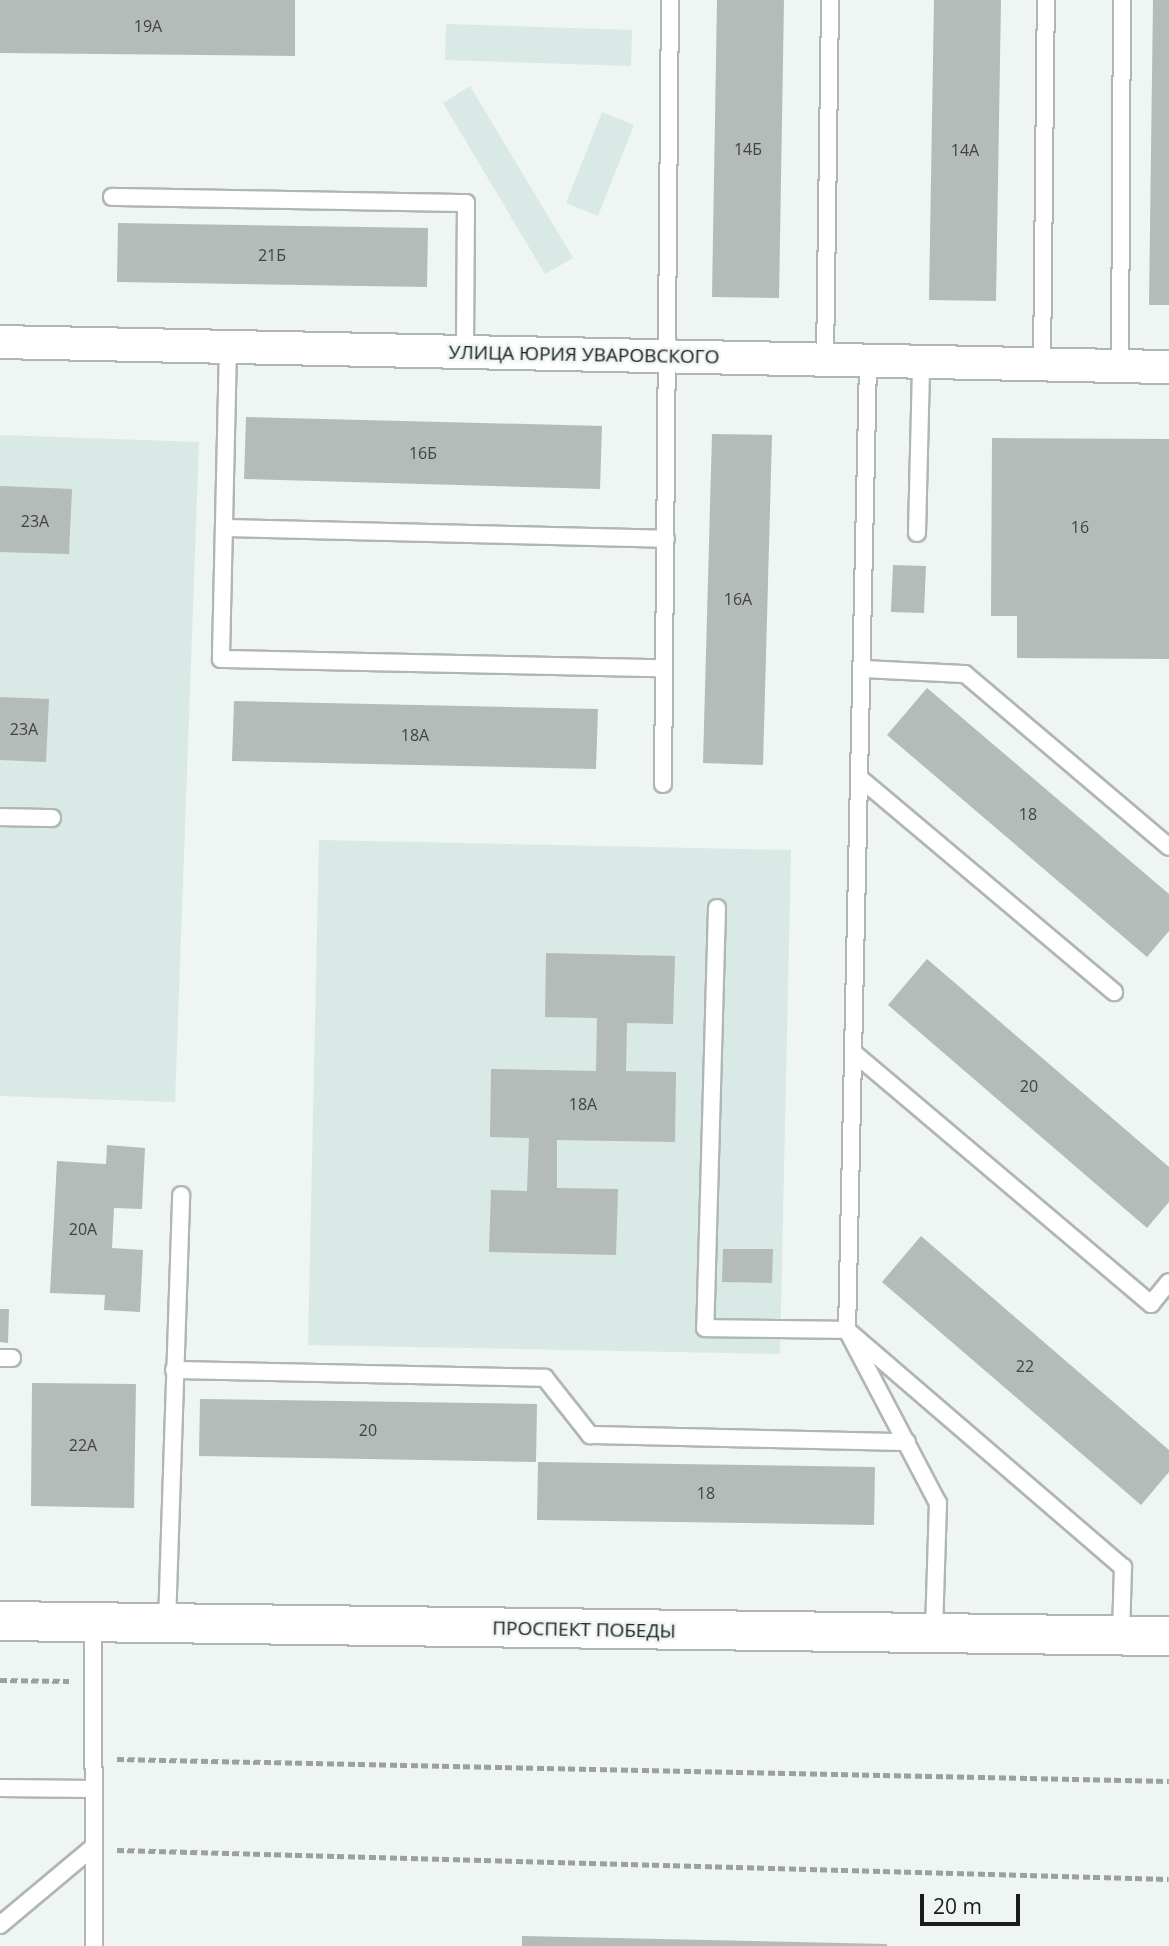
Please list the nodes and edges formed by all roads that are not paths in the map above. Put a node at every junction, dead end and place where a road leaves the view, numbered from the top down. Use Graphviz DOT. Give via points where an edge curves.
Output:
graph roads {
  1 [pos="670,0"];
  2 [pos="830,0"];
  3 [pos="1046,0"];
  4 [pos="1122,0"];
  5 [pos="112,197"];
  6 [pos="0,342"];
  7 [pos="228,347"];
  8 [pos="465,353"];
  9 [pos="668,357"];
  10 [pos="825,361"];
  11 [pos="868,362"];
  12 [pos="921,363"];
  13 [pos="1042,367"];
  14 [pos="1120,368"];
  15 [pos="1169,368"];
  16 [pos="224,528"];
  17 [pos="917,533"];
  18 [pos="666,539"];
  19 [pos="663,668"];
  20 [pos="862,669"];
  21 [pos="861,779"];
  22 [pos="663,784"];
  23 [pos="0,817"];
  24 [pos="52,818"];
  25 [pos="1169,846"];
  26 [pos="717,908"];
  27 [pos="1114,992"];
  28 [pos="854,1053"];
  29 [pos="181,1195"];
  30 [pos="1169,1282"];
  31 [pos="846,1331"];
  32 [pos="174,1370"];
  33 [pos="907,1443"];
  34 [pos="0,1620"];
  35 [pos="93,1622"];
  36 [pos="167,1623"];
  37 [pos="934,1633"];
  38 [pos="1121,1635"];
  39 [pos="1169,1636"];
  40 [pos="0,1788"];
  41 [pos="93,1789"];
  42 [pos="91,1849"];
  43 [pos="0,1925"];
  44 [pos="94,1946"];
  1 -- 9 [label="lane"];
  2 -- 10 [label="lane"];
  3 -- 13 [label="lane"];
  4 -- 14 [label="lane"];
  5 -- 8 [label="lane" via="466,202"];
  6 -- 7 [label="street, УЛИЦА ЮРИЯ УВАРОВСКОГО"];
  7 -- 8 [label="street, УЛИЦА ЮРИЯ УВАРОВСКОГО"];
  7 -- 16 [label="lane"];
  8 -- 9 [label="street, УЛИЦА ЮРИЯ УВАРОВСКОГО"];
  9 -- 10 [label="street, УЛИЦА ЮРИЯ УВАРОВСКОГО"];
  9 -- 18 [label="lane"];
  10 -- 11 [label="street, УЛИЦА ЮРИЯ УВАРОВСКОГО"];
  11 -- 12 [label="street, УЛИЦА ЮРИЯ УВАРОВСКОГО"];
  11 -- 20 [label="lane"];
  12 -- 13 [label="street, УЛИЦА ЮРИЯ УВАРОВСКОГО"];
  12 -- 17 [label="lane"];
  13 -- 14 [label="street, УЛИЦА ЮРИЯ УВАРОВСКОГО"];
  14 -- 15 [label="street, УЛИЦА ЮРИЯ УВАРОВСКОГО"];
  16 -- 18 [label="lane"];
  16 -- 19 [label="lane" via="220,659"];
  18 -- 19 [label="lane"];
  19 -- 22 [label="lane"];
  20 -- 21 [label="lane"];
  20 -- 25 [label="lane" via="965,674"];
  21 -- 27 [label="lane"];
  21 -- 28 [label="lane"];
  23 -- 24 [label="lane"];
  26 -- 31 [label="lane" via="705,1328"];
  28 -- 30 [label="lane" via="1151,1304"];
  28 -- 31 [label="lane"];
  29 -- 32 [label="lane"];
  31 -- 33 [label="lane"];
  31 -- 38 [label="lane" via="1123,1567"];
  32 -- 33 [label="lane" via="545,1378 590,1435"];
  32 -- 36 [label="lane"];
  33 -- 37 [label="lane" via="939,1503"];
  34 -- 35 [label="main road, ПРОСПЕКТ ПОБЕДЫ"];
  35 -- 36 [label="main road, ПРОСПЕКТ ПОБЕДЫ"];
  35 -- 41 [label="lane"];
  36 -- 37 [label="main road, ПРОСПЕКТ ПОБЕДЫ"];
  37 -- 38 [label="main road, ПРОСПЕКТ ПОБЕДЫ"];
  38 -- 39 [label="main road, ПРОСПЕКТ ПОБЕДЫ"];
  40 -- 41 [label="lane"];
  41 -- 42 [label="lane"];
  42 -- 43 [label="lane"];
  42 -- 44 [label="lane"];
}
